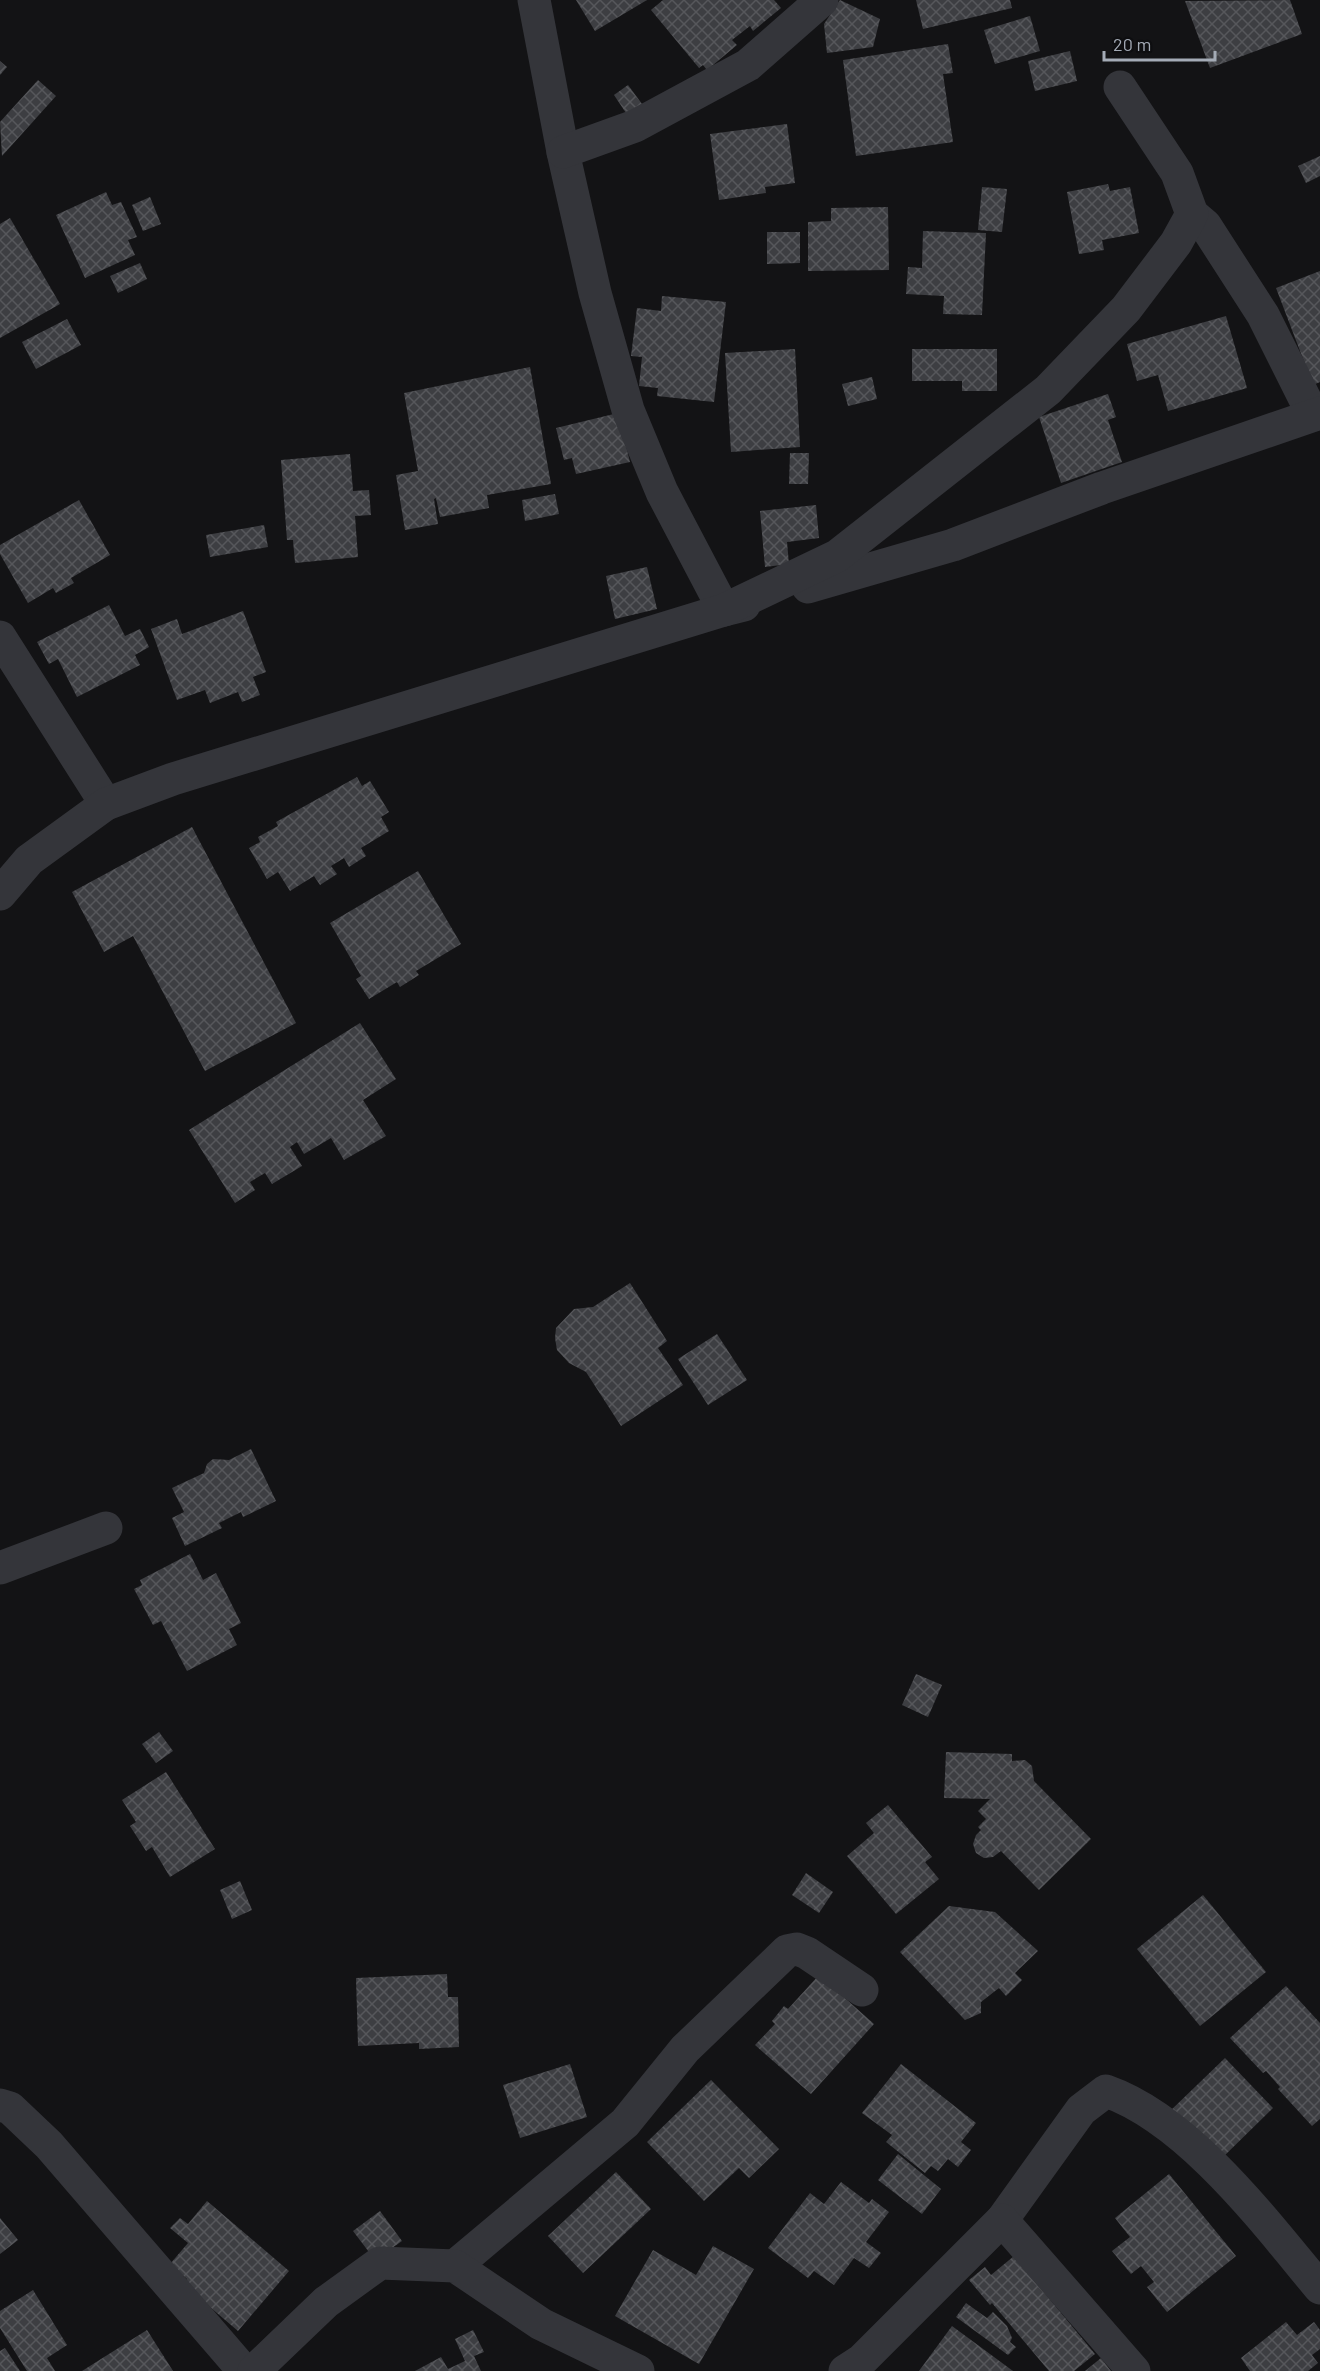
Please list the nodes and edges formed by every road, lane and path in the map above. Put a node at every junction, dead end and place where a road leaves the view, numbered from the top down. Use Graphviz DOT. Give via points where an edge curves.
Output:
graph roads {
  1 [pos="534,0"];
  2 [pos="822,0"];
  3 [pos="1120,87"];
  4 [pos="563,152"];
  5 [pos="1192,214"];
  6 [pos="1316,414"];
  7 [pos="724,610"];
  8 [pos="0,637"];
  9 [pos="106,804"];
  10 [pos="0,894"];
  11 [pos="106,1528"];
  12 [pos="0,1568"];
  13 [pos="862,1990"];
  14 [pos="0,2105"];
  15 [pos="1002,2220"];
  16 [pos="455,2266"];
  17 [pos="1320,2288"];
  18 [pos="244,2371"];
  19 [pos="254,2371"];
  20 [pos="638,2371"];
  21 [pos="845,2371"];
  22 [pos="1134,2371"];
  1 -- 4 [label="street"];
  2 -- 4 [label="street" via="748,65 635,126"];
  3 -- 5 [label="street" via="1178,173"];
  4 -- 7 [label="street" via="595,293 628,410 662,492"];
  5 -- 6 [label="street" via="1205,225 1263,315"];
  5 -- 7 [label="street" via="1176,243 1126,309 1048,390 837,556"];
  6 -- 7 [label="street" via="1102,488 953,546"];
  7 -- 9 [label="street" via="172,778"];
  8 -- 9 [label="street"];
  9 -- 10 [label="street" via="29,860"];
  11 -- 12 [label="street"];
  13 -- 16 [label="street" via="807,1953 787,1951 685,2049 625,2123"];
  14 -- 18 [label="street" via="10,2108 49,2145"];
  15 -- 17 [label="street" via="1080,2110 1106,2091 1151,2113 1195,2150 1245,2200"];
  15 -- 21 [label="street" via="862,2360"];
  15 -- 22 [label="street"];
  16 -- 19 [label="street" via="380,2263 326,2302"];
  16 -- 20 [label="street" via="541,2324"];
}
